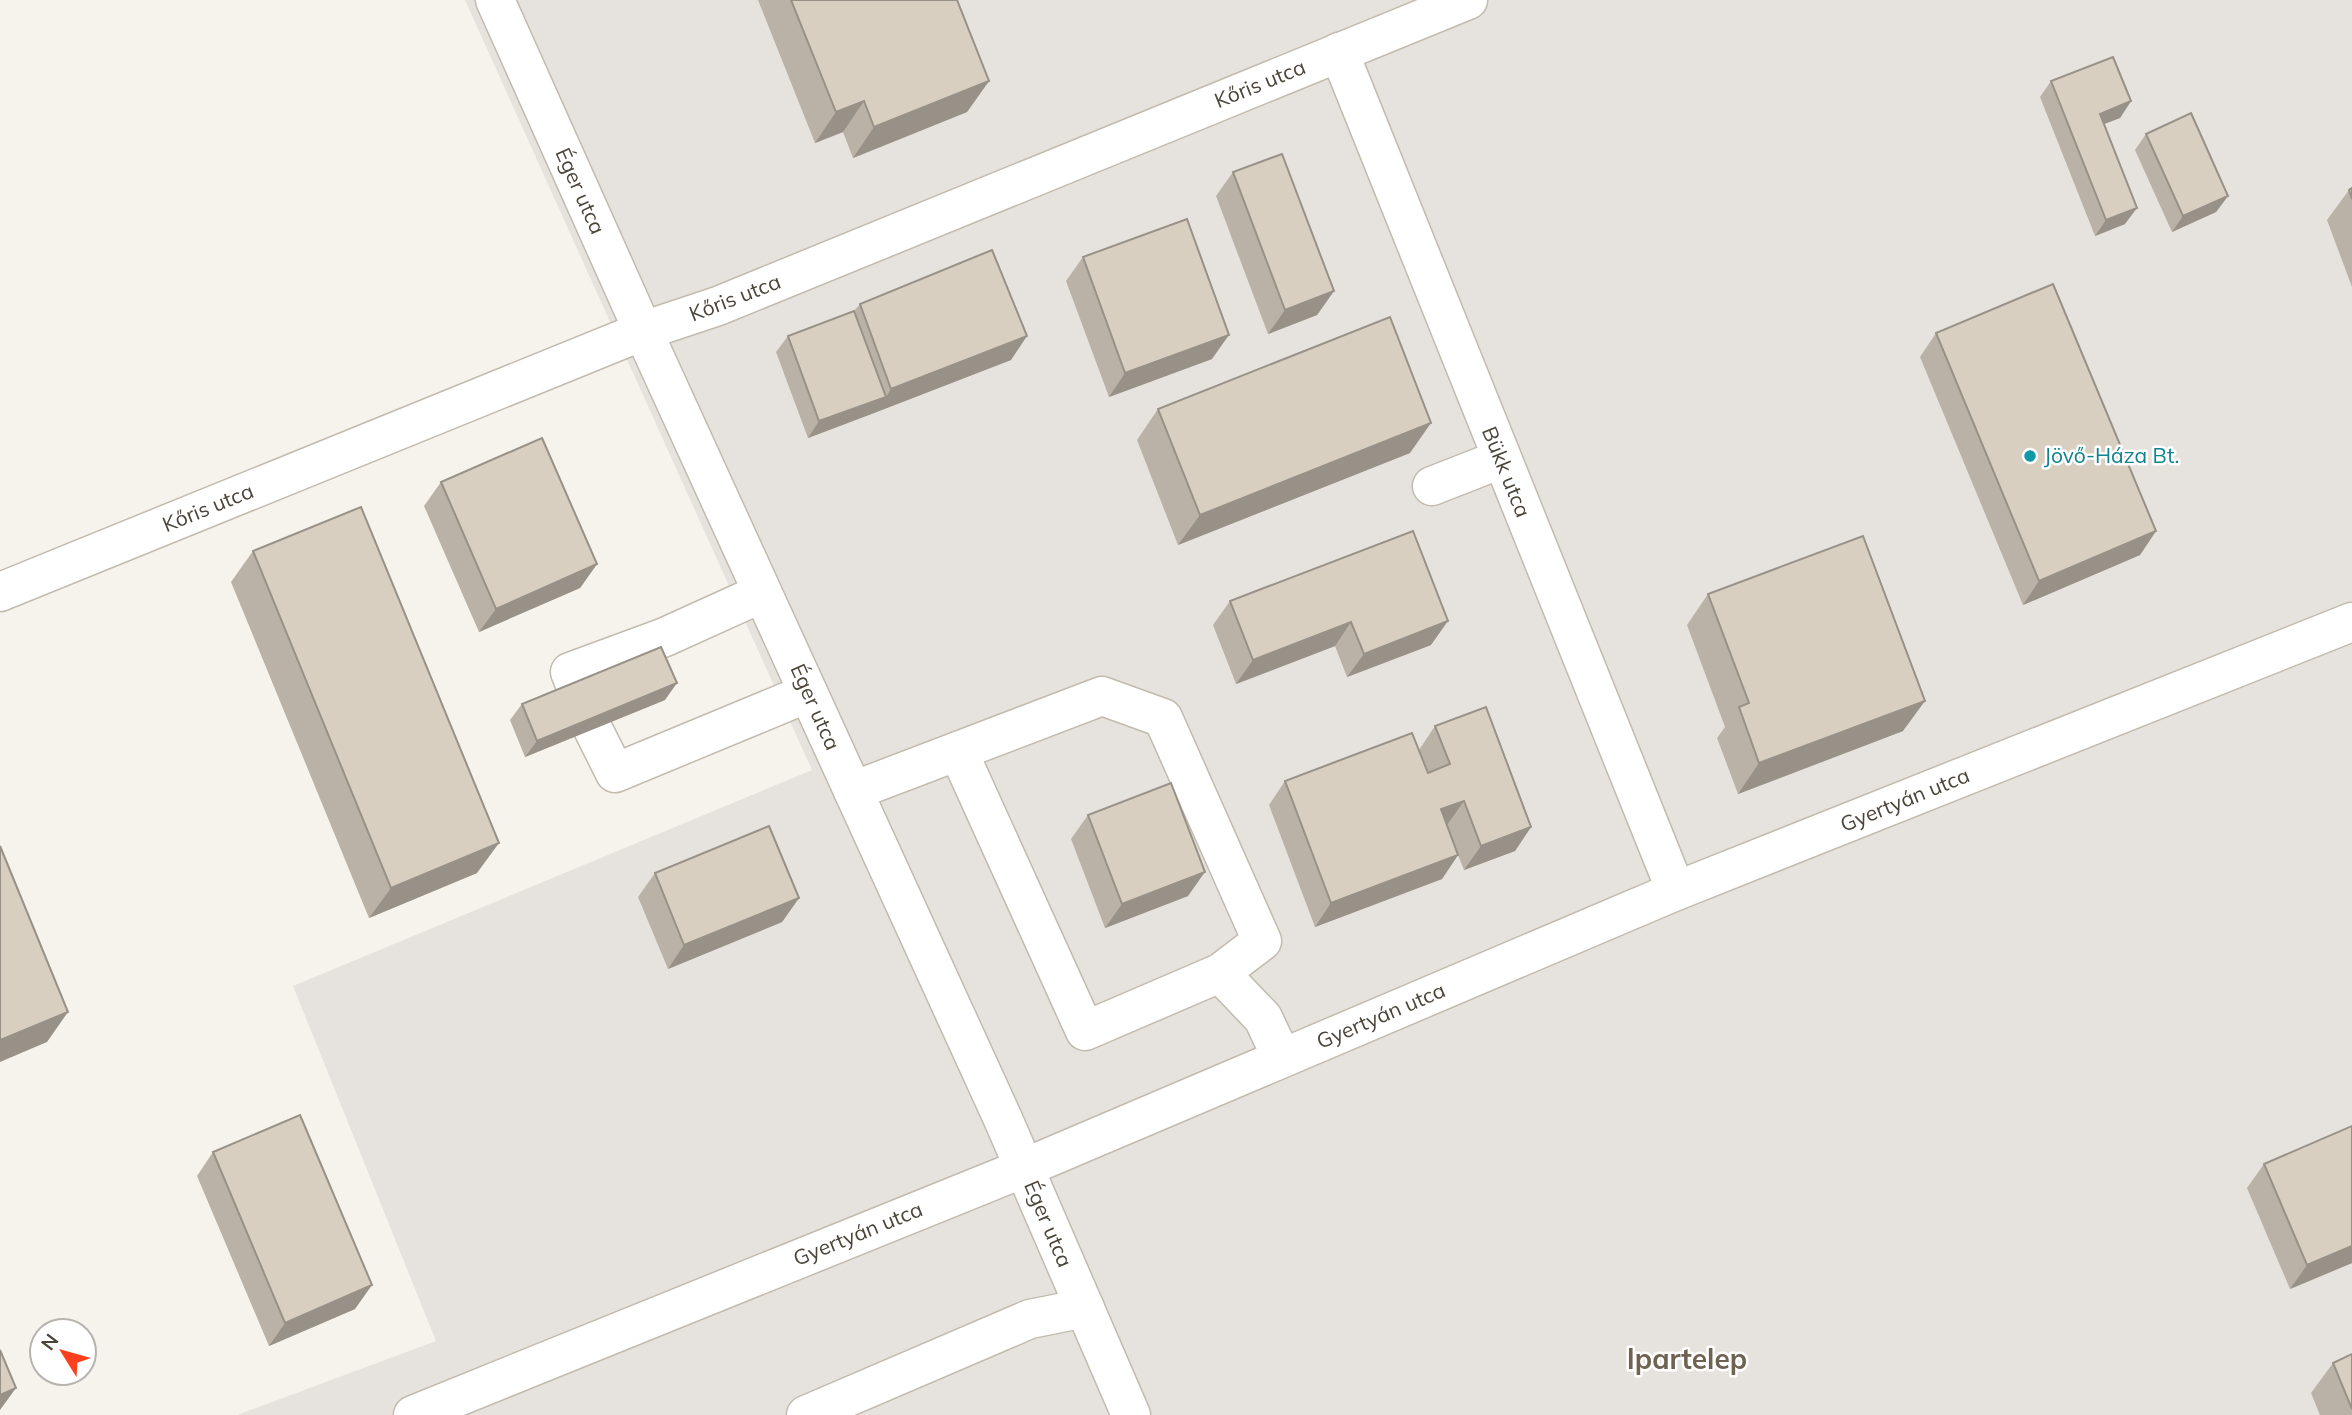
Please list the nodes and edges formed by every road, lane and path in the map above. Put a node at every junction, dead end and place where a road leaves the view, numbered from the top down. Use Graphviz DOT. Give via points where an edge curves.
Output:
graph roads {
  1 [pos="495,0"];
  2 [pos="1468,0"];
  3 [pos="1339,52"];
  4 [pos="643,331"];
  5 [pos="1501,459"];
  6 [pos="1432,486"];
  7 [pos="0,592"];
  8 [pos="762,593"];
  9 [pos="2350,629"];
  10 [pos="808,693"];
  11 [pos="958,751"];
  12 [pos="853,791"];
  13 [pos="1676,891"];
  14 [pos="1220,973"];
  15 [pos="1282,1058"];
  16 [pos="1024,1168"];
  17 [pos="1085,1308"];
  18 [pos="413,1415"];
  19 [pos="806,1415"];
  20 [pos="1131,1415"];
  1 -- 4 [label="street, Éger utca"];
  2 -- 3 [label="street, Kőris utca"];
  3 -- 4 [label="street, Kőris utca" via="718,306"];
  3 -- 5 [label="street, Bükk utca"];
  4 -- 7 [label="street, Kőris utca"];
  4 -- 8 [label="street, Éger utca"];
  5 -- 6 [label="street"];
  5 -- 13 [label="street, Bükk utca"];
  8 -- 10 [label="street, Éger utca"];
  8 -- 10 [label="street" via="665,637 570,671 593,729 615,774"];
  9 -- 13 [label="street, Gyertyán utca"];
  10 -- 12 [label="street, Éger utca"];
  11 -- 12 [label="street"];
  11 -- 14 [label="street" via="1085,1031"];
  11 -- 14 [label="street" via="1102,696 1163,718 1262,941"];
  12 -- 16 [label="street, Éger utca"];
  13 -- 15 [label="street, Gyertyán utca"];
  14 -- 15 [label="street" via="1263,1018"];
  15 -- 16 [label="street, Gyertyán utca"];
  16 -- 17 [label="street, Éger utca"];
  16 -- 18 [label="street, Gyertyán utca"];
  17 -- 19 [label="street" via="1030,1318"];
  17 -- 20 [label="street, Éger utca"];
}
